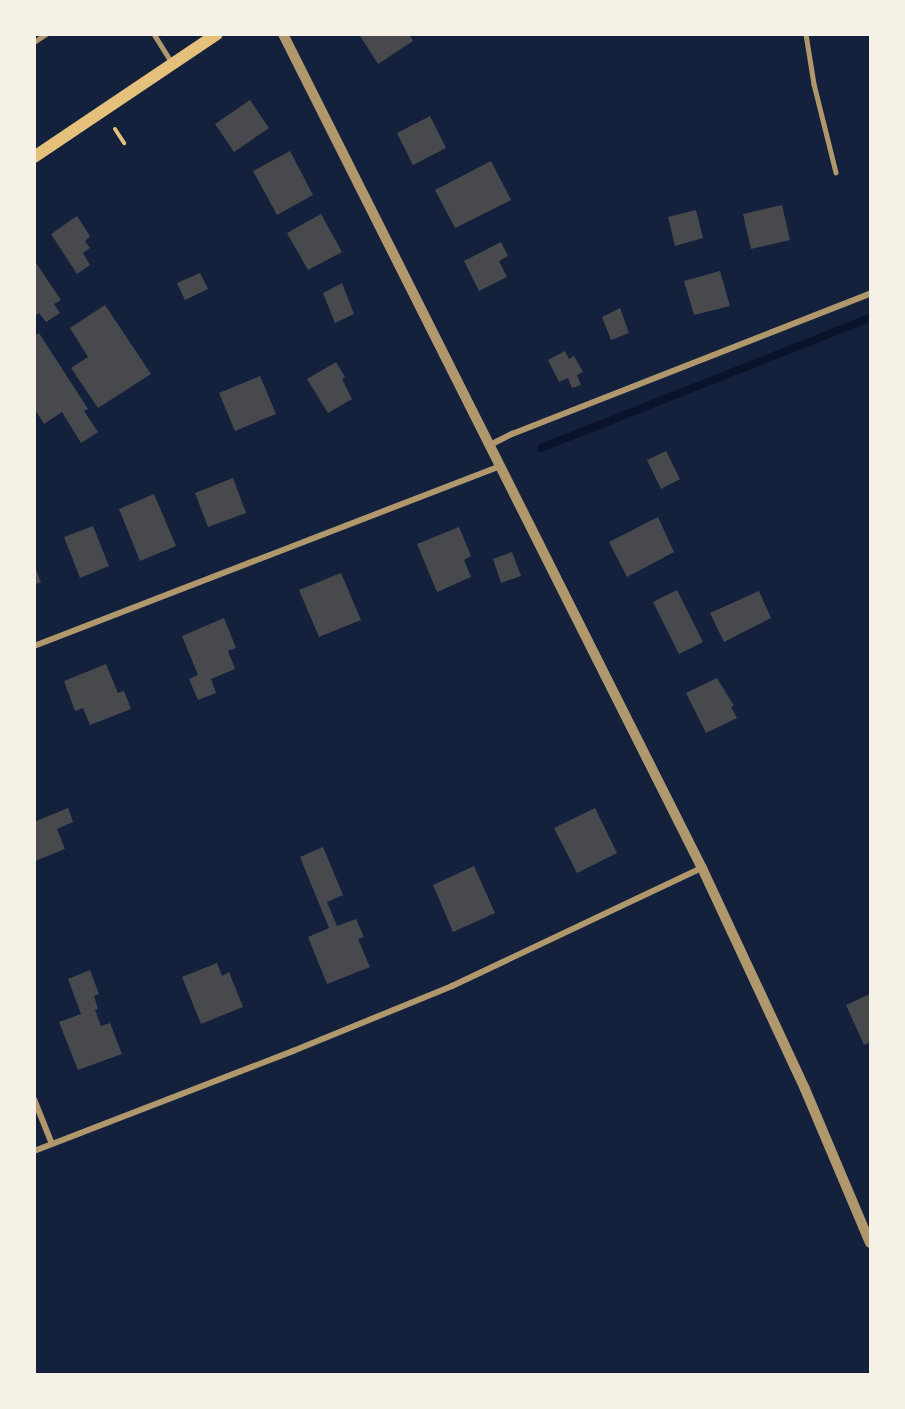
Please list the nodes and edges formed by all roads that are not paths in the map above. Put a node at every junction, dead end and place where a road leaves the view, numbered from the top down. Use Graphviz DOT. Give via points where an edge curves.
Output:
graph roads {
  1 [pos="46,34"];
  2 [pos="154,34"];
  3 [pos="217,34"];
  4 [pos="283,34"];
  5 [pos="806,34"];
  6 [pos="34,42"];
  7 [pos="173,64"];
  8 [pos="34,157"];
  9 [pos="836,172"];
  10 [pos="870,294"];
  11 [pos="490,445"];
  12 [pos="500,466"];
  13 [pos="34,646"];
  14 [pos="702,868"];
  15 [pos="34,1099"];
  16 [pos="52,1144"];
  17 [pos="34,1151"];
  18 [pos="870,1243"];
  1 -- 6 [label="lane"];
  2 -- 7 [label="lane"];
  3 -- 7 [label="main road"];
  4 -- 11 [label="street"];
  5 -- 9 [label="lane"];
  7 -- 8 [label="main road"];
  10 -- 11 [label="street"];
  11 -- 12 [label="street"];
  12 -- 13 [label="street"];
  12 -- 14 [label="street"];
  14 -- 16 [label="street" via="452,986"];
  14 -- 18 [label="street" via="806,1089"];
  15 -- 16 [label="street"];
  16 -- 17 [label="street"];
}
